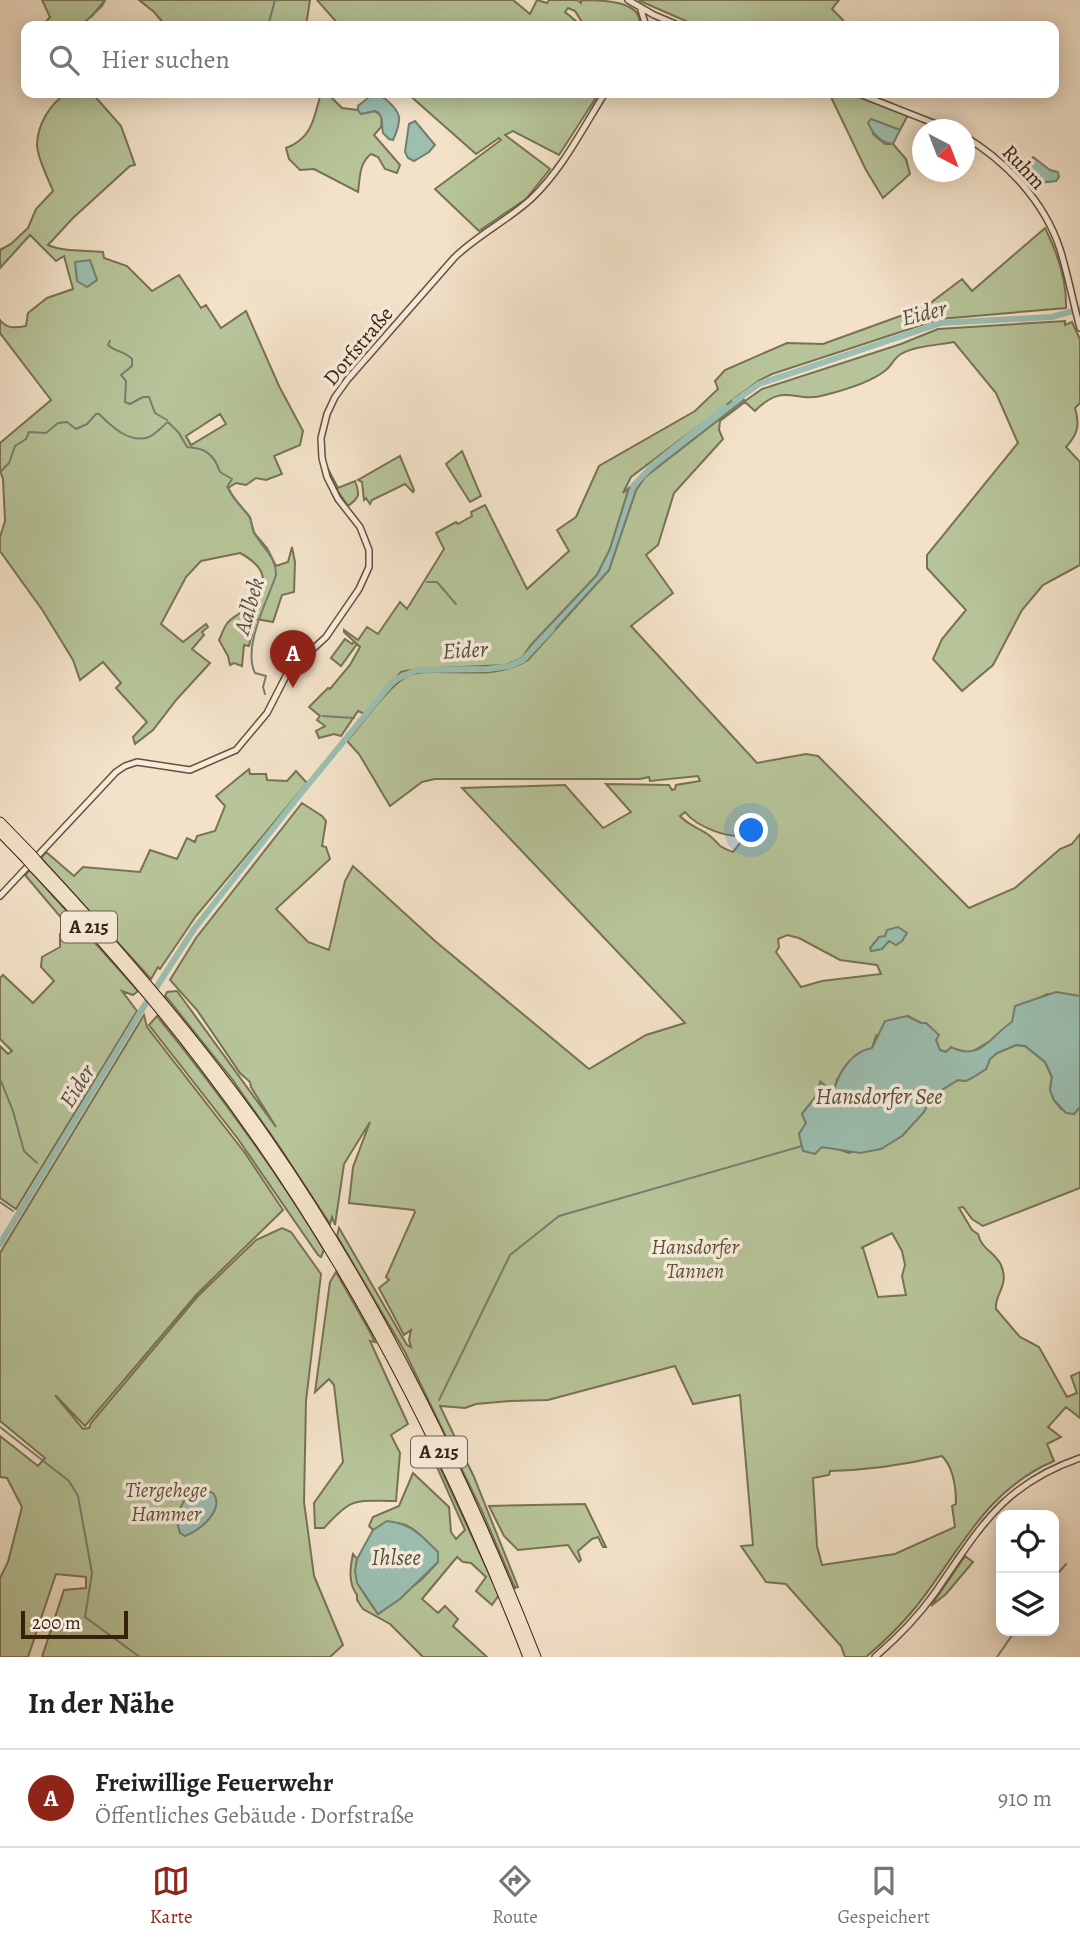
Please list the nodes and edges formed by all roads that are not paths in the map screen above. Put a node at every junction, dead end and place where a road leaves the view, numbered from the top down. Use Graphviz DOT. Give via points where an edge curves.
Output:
graph roads {
  1 [pos="628,0"];
  2 [pos="639,7"];
  3 [pos="654,16"];
  4 [pos="645,21"];
  5 [pos="650,21"];
  6 [pos="667,21"];
  7 [pos="602,98"];
  8 [pos="870,98"];
  9 [pos="923,119"];
  10 [pos="975,143"];
  11 [pos="1080,328"];
  12 [pos="0,822"];
  13 [pos="0,832"];
  14 [pos="32,861"];
  15 [pos="0,896"];
  16 [pos="158,1002"];
  17 [pos="331,1245"];
  18 [pos="1080,1458"];
  19 [pos="528,1657"];
  20 [pos="536,1657"];
  21 [pos="874,1657"];
  1 -- 2 [label="street"];
  2 -- 3 [label="street"];
  2 -- 4 [label="street"];
  3 -- 5 [label="street"];
  3 -- 6 [label="street"];
  7 -- 15 [label="street, Dorfstraße" via="543,186 454,258 348,379 331,405 321,438 324,468 369,550 365,580 336,624 288,672 267,712 236,750 190,770 137,762 125,766"];
  8 -- 9 [label="street"];
  10 -- 11 [label="street, Ruhm" via="1013,174 1041,209 1060,249"];
  12 -- 14 [label="highway, A 215"];
  13 -- 14 [label="highway, A 215"];
  14 -- 16 [label="highway, A 215"];
  16 -- 17 [label="highway, A 215"];
  16 -- 17 [label="highway, A 215" via="257,1125 329,1234"];
  17 -- 19 [label="highway, A 215" via="451,1475"];
  17 -- 20 [label="highway, A 215" via="387,1335 438,1433"];
  18 -- 21 [label="street" via="1032,1480 999,1507 968,1542 917,1616"];
}
